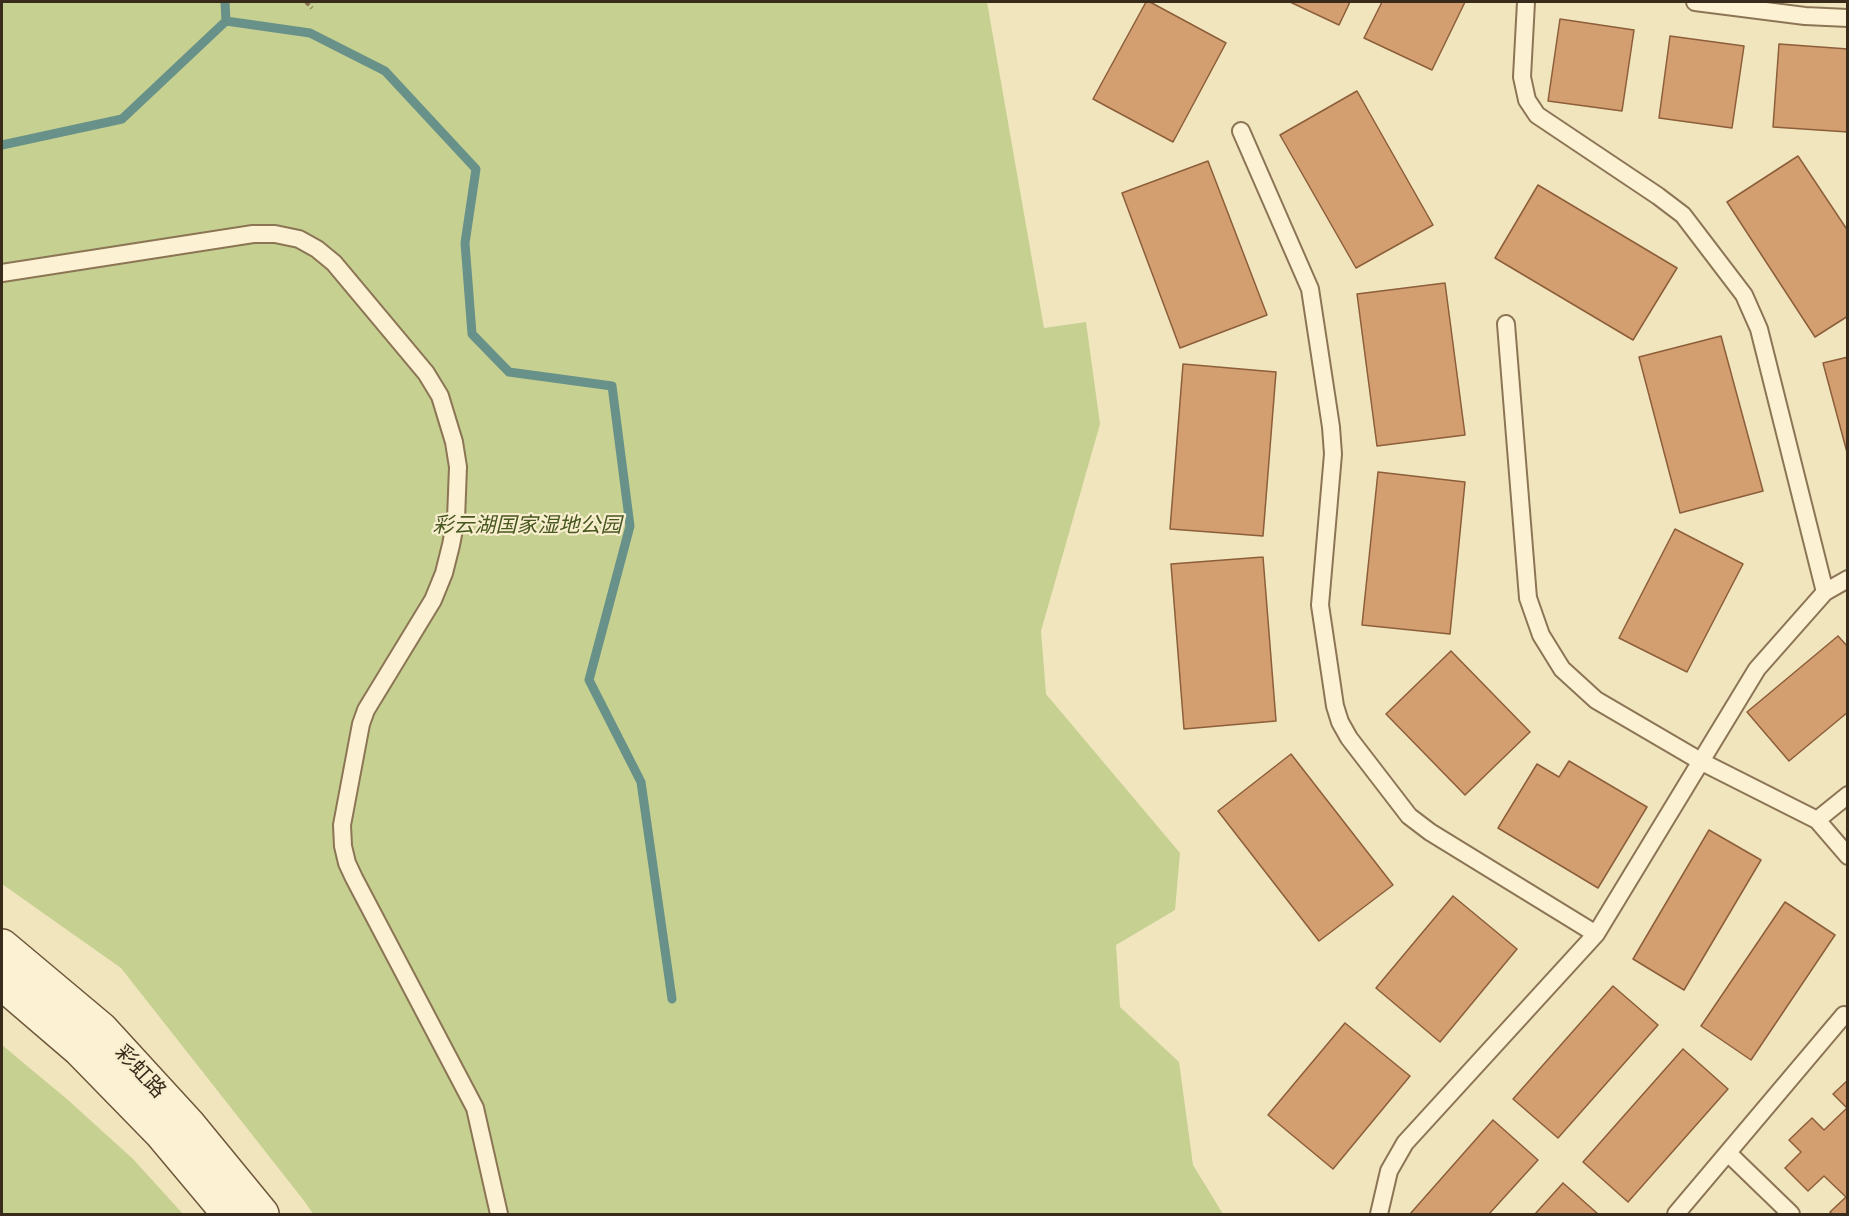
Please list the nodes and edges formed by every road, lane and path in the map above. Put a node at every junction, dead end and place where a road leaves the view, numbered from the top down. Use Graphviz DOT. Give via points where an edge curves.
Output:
graph roads {
  1 [pos="306,2"];
  2 [pos="1526,2"];
  3 [pos="1695,2"];
  4 [pos="312,8"];
  5 [pos="1848,18"];
  6 [pos="1241,131"];
  7 [pos="2,273"];
  8 [pos="1506,324"];
  9 [pos="1848,579"];
  10 [pos="1825,592"];
  11 [pos="1702,762"];
  12 [pos="1848,795"];
  13 [pos="1817,820"];
  14 [pos="1848,856"];
  15 [pos="1596,934"];
  16 [pos="2,945"];
  17 [pos="2,983"];
  18 [pos="1844,1015"];
  19 [pos="1728,1153"];
  20 [pos="229,1215"];
  21 [pos="262,1215"];
  22 [pos="499,1215"];
  23 [pos="1379,1215"];
  24 [pos="1676,1215"];
  25 [pos="1791,1215"];
  1 -- 4 [label="path"];
  2 -- 10 [label="lane" via="1522,76 1527,100 1537,115 1683,215 1743,295 1760,329"];
  3 -- 5 [label="lane"];
  6 -- 15 [label="lane" via="1310,289 1333,454 1320,605 1340,722 1408,816"];
  7 -- 22 [label="lane" via="253,234 299,239 334,263 426,373 440,396 458,467 451,545 433,600 361,724 342,825 343,846 354,878 475,1108"];
  8 -- 11 [label="lane" via="1528,598 1540,635 1562,669 1596,700"];
  9 -- 10 [label="lane"];
  10 -- 11 [label="lane" via="1757,669"];
  11 -- 13 [label="lane"];
  11 -- 15 [label="lane"];
  12 -- 13 [label="lane"];
  13 -- 14 [label="lane"];
  15 -- 23 [label="lane" via="1406,1143 1389,1171"];
  16 -- 21 [label="main road, 彩虹路" via="101,1029 189,1125"];
  17 -- 20 [label="main road, 彩虹路" via="79,1049 145,1116"];
  18 -- 19 [label="lane"];
  19 -- 24 [label="lane"];
  19 -- 25 [label="lane"];
}
